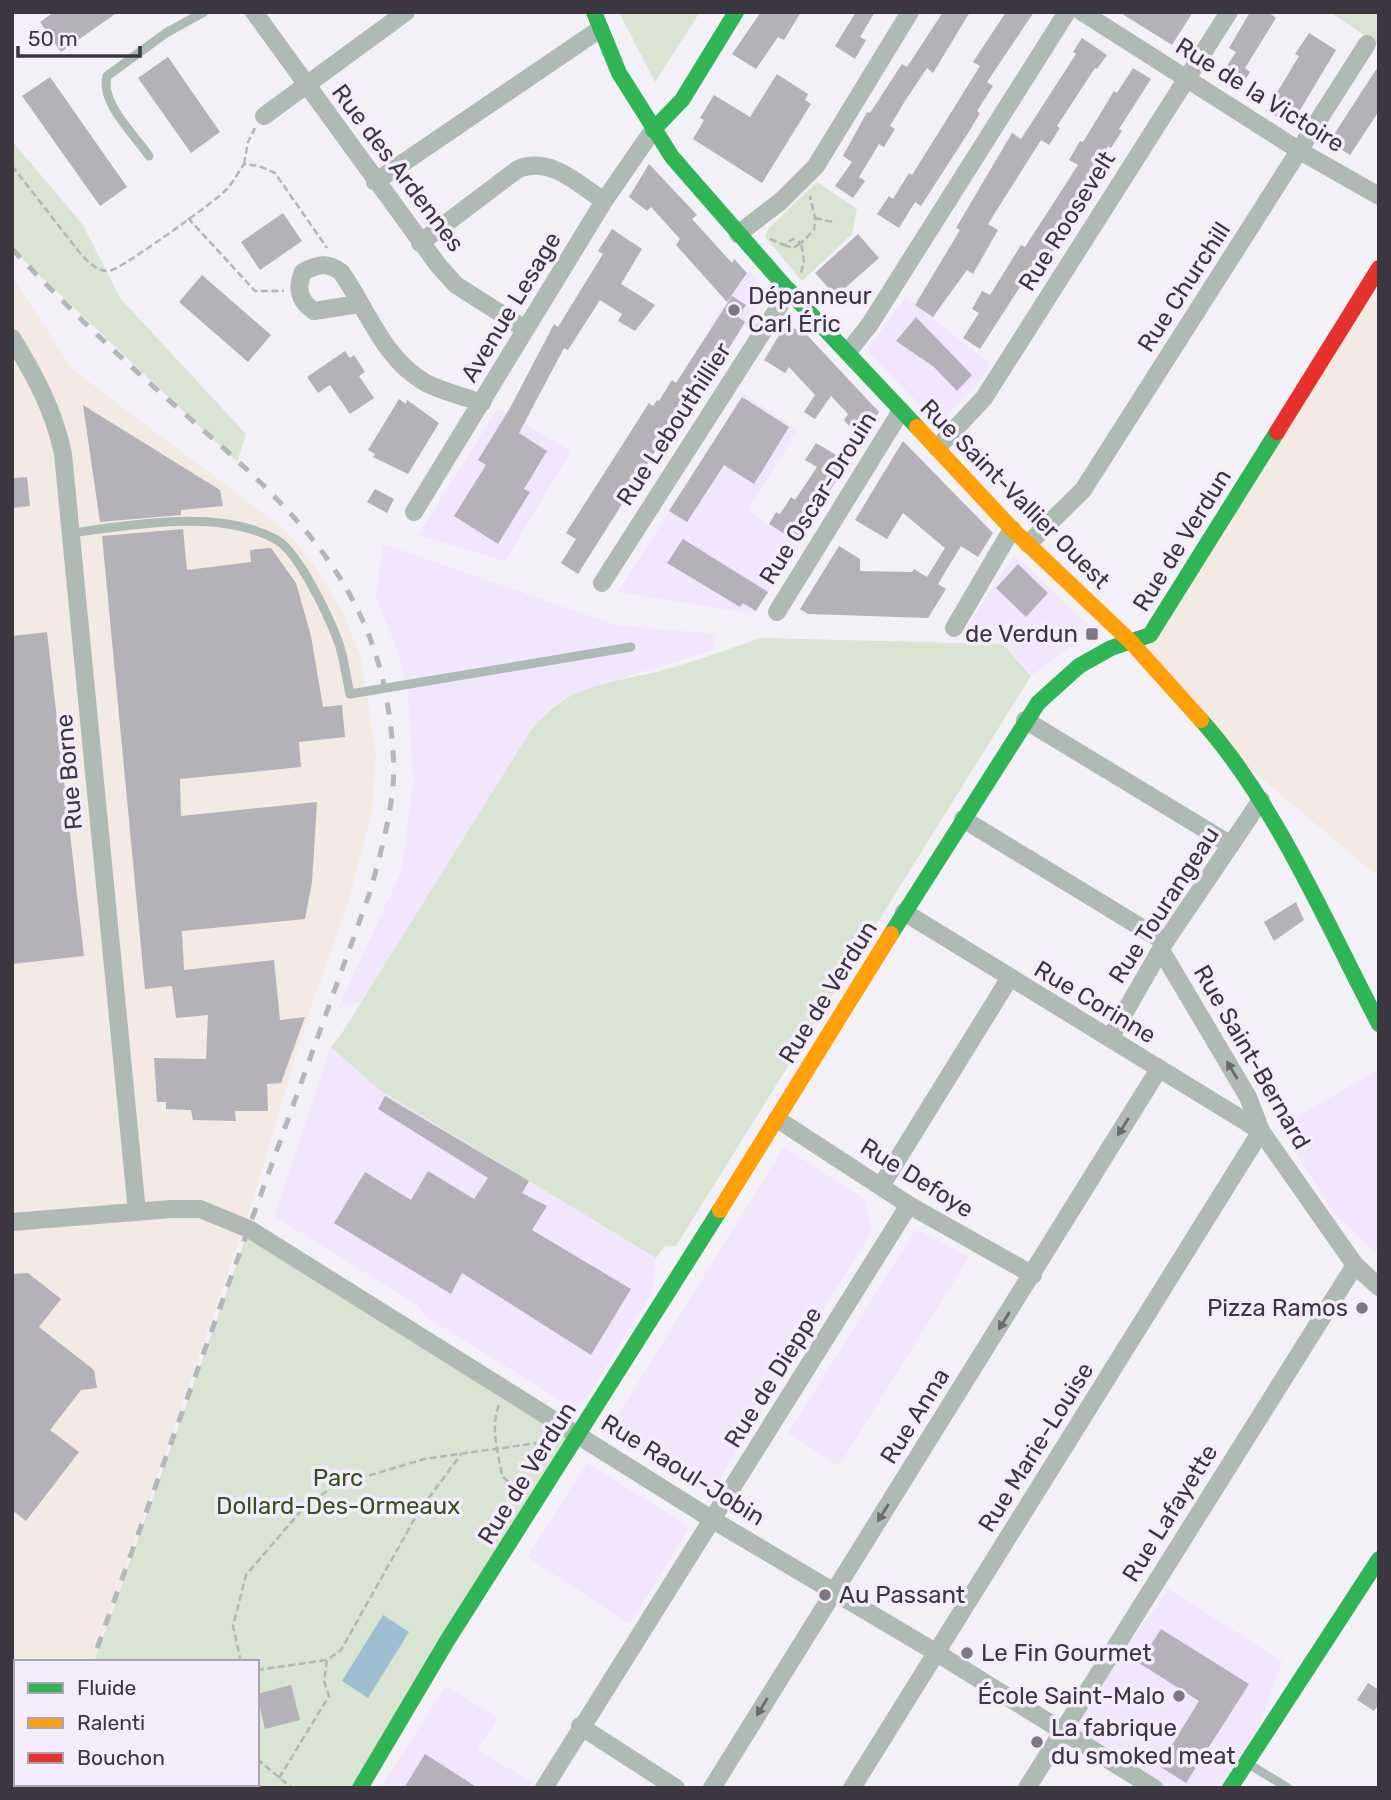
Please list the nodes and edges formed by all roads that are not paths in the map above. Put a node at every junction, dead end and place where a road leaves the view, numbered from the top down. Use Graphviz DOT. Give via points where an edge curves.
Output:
graph roads {
  1 [pos="204,12"];
  2 [pos="254,12"];
  3 [pos="407,12"];
  4 [pos="736,12"];
  5 [pos="910,12"];
  6 [pos="1067,12"];
  7 [pos="1082,12"];
  8 [pos="1229,12"];
  9 [pos="597,20"];
  10 [pos="1367,44"];
  11 [pos="1186,78"];
  12 [pos="305,84"];
  13 [pos="264,116"];
  14 [pos="653,130"];
  15 [pos="1300,150"];
  16 [pos="149,156"];
  17 [pos="375,182"];
  18 [pos="1379,196"];
  19 [pos="604,201"];
  20 [pos="738,234"];
  21 [pos="421,243"];
  22 [pos="1379,268"];
  23 [pos="789,291"];
  24 [pos="359,304"];
  25 [pos="525,329"];
  26 [pos="12,338"];
  27 [pos="848,352"];
  28 [pos="482,403"];
  29 [pos="901,411"];
  30 [pos="937,448"];
  31 [pos="414,513"];
  32 [pos="1012,529"];
  33 [pos="71,533"];
  34 [pos="1028,544"];
  35 [pos="602,583"];
  36 [pos="777,612"];
  37 [pos="954,628"];
  38 [pos="1130,641"];
  39 [pos="631,647"];
  40 [pos="1025,720"];
  41 [pos="1261,800"];
  42 [pos="963,819"];
  43 [pos="1231,845"];
  44 [pos="904,912"];
  45 [pos="1163,946"];
  46 [pos="1009,979"];
  47 [pos="1379,1024"];
  48 [pos="1110,1038"];
  49 [pos="1159,1069"];
  50 [pos="777,1119"];
  51 [pos="1261,1131"];
  52 [pos="881,1186"];
  53 [pos="909,1205"];
  54 [pos="137,1212"];
  55 [pos="12,1222"];
  56 [pos="1355,1265"];
  57 [pos="1032,1275"];
  58 [pos="1379,1287"];
  59 [pos="579,1434"];
  60 [pos="713,1520"];
  61 [pos="1379,1559"];
  62 [pos="834,1591"];
  63 [pos="937,1653"];
  64 [pos="580,1726"];
  65 [pos="1063,1732"];
  66 [pos="1246,1763"];
  67 [pos="360,1788"];
  68 [pos="544,1788"];
  69 [pos="676,1788"];
  70 [pos="712,1788"];
  71 [pos="852,1788"];
  72 [pos="1027,1788"];
  73 [pos="1154,1788"];
  74 [pos="1230,1788"];
  75 [pos="1287,1788"];
  1 -- 16 [label="lane" via="107,76 104,88 110,102"];
  2 -- 12 [label="street, Rue des Ardennes"];
  3 -- 12 [label="street"];
  4 -- 14 [label="street" via="682,100"];
  5 -- 20 [label="street" via="816,166"];
  6 -- 27 [label="street"];
  7 -- 11 [label="street, Rue de la Victoire"];
  8 -- 11 [label="street, Rue Roosevelt"];
  9 -- 14 [label="street, Rue Saint-Vallier Ouest" via="619,73"];
  9 -- 17 [label="street"];
  10 -- 15 [label="street, Rue Churchill"];
  11 -- 15 [label="street, Rue de la Victoire"];
  11 -- 30 [label="street, Rue Roosevelt" via="984,398"];
  12 -- 13 [label="street"];
  12 -- 17 [label="street, Rue des Ardennes"];
  14 -- 19 [label="street, Avenue Lesage"];
  14 -- 20 [label="street, Rue Saint-Vallier Ouest"];
  15 -- 18 [label="street, Rue de la Victoire"];
  15 -- 34 [label="street, Rue Churchill" via="1083,490"];
  17 -- 21 [label="street, Rue des Ardennes"];
  19 -- 21 [label="street" via="549,166 532,163"];
  19 -- 25 [label="street, Avenue Lesage"];
  20 -- 23 [label="street, Rue Saint-Vallier Ouest"];
  21 -- 25 [label="street, Rue des Ardennes" via="456,285"];
  22 -- 38 [label="street, Rue de Verdun" via="1150,635"];
  23 -- 27 [label="street, Rue Saint-Vallier Ouest"];
  23 -- 35 [label="street, Rue Lebouthillier"];
  24 -- 24 [label="street" via="345,278 331,265 316,265 303,272 298,291 314,311"];
  24 -- 28 [label="street" via="385,346 426,383"];
  25 -- 28 [label="street, Avenue Lesage"];
  26 -- 33 [label="street, Rue Borne" via="43,388 56,421"];
  27 -- 29 [label="street, Rue Saint-Vallier Ouest"];
  28 -- 31 [label="street, Avenue Lesage"];
  29 -- 30 [label="street, Rue Saint-Vallier Ouest"];
  29 -- 36 [label="street, Rue Oscar-Drouin"];
  30 -- 32 [label="street, Rue Saint-Vallier Ouest"];
  32 -- 34 [label="street, Rue Saint-Vallier Ouest"];
  32 -- 37 [label="street"];
  33 -- 39 [label="lane" via="173,521 250,528 280,542 299,566 338,642 349,694"];
  33 -- 54 [label="street, Rue Borne"];
  34 -- 38 [label="street, Rue Saint-Vallier Ouest"];
  38 -- 40 [label="street, Rue de Verdun" via="1068,671"];
  38 -- 41 [label="street, Rue Saint-Vallier Ouest" via="1230,752"];
  40 -- 42 [label="street, Rue de Verdun"];
  40 -- 43 [label="street"];
  41 -- 43 [label="street, Rue Tourangeau"];
  41 -- 47 [label="street, Rue Saint-Vallier Ouest"];
  42 -- 44 [label="street, Rue de Verdun"];
  42 -- 45 [label="street, Rue Saint-Bernard"];
  43 -- 45 [label="street, Rue Tourangeau"];
  44 -- 46 [label="street, Rue Corinne"];
  44 -- 50 [label="street, Rue de Verdun"];
  45 -- 48 [label="street, Rue Tourangeau"];
  51 -- 45 [label="street, Rue Saint-Bernard, one-way" via="1248,1097"];
  46 -- 48 [label="street, Rue Corinne"];
  46 -- 52 [label="street"];
  48 -- 49 [label="street, Rue Corinne"];
  49 -- 51 [label="street, Rue Corinne"];
  49 -- 57 [label="street, Rue Anna, one-way"];
  50 -- 52 [label="street, Rue Defoye"];
  50 -- 59 [label="street, Rue de Verdun"];
  51 -- 56 [label="street, Rue Saint-Bernard"];
  51 -- 63 [label="street, Rue Marie-Louise"];
  52 -- 53 [label="street, Rue Defoye"];
  53 -- 57 [label="street, Rue Defoye"];
  53 -- 60 [label="street, Rue de Dieppe"];
  54 -- 55 [label="street, Rue Raoul-Jobin"];
  54 -- 59 [label="street, Rue Raoul-Jobin" via="200,1209 249,1229"];
  56 -- 58 [label="street, Rue Saint-Bernard"];
  56 -- 65 [label="street, Rue Lafayette"];
  57 -- 62 [label="street, Rue Anna, one-way"];
  59 -- 60 [label="street, Rue Raoul-Jobin"];
  59 -- 67 [label="street, Rue de Verdun"];
  60 -- 62 [label="street, Rue Raoul-Jobin"];
  60 -- 64 [label="street, Rue de Dieppe"];
  61 -- 66 [label="street"];
  62 -- 63 [label="street, Rue Raoul-Jobin"];
  62 -- 70 [label="street, Rue Anna, one-way"];
  63 -- 65 [label="street, Rue Raoul-Jobin"];
  63 -- 71 [label="street, Rue Marie-Louise"];
  64 -- 68 [label="street, Rue de Dieppe"];
  64 -- 69 [label="street"];
  65 -- 72 [label="street, Rue Lafayette"];
  65 -- 73 [label="street, Rue Raoul-Jobin"];
  66 -- 74 [label="street"];
  66 -- 75 [label="lane"];
}
